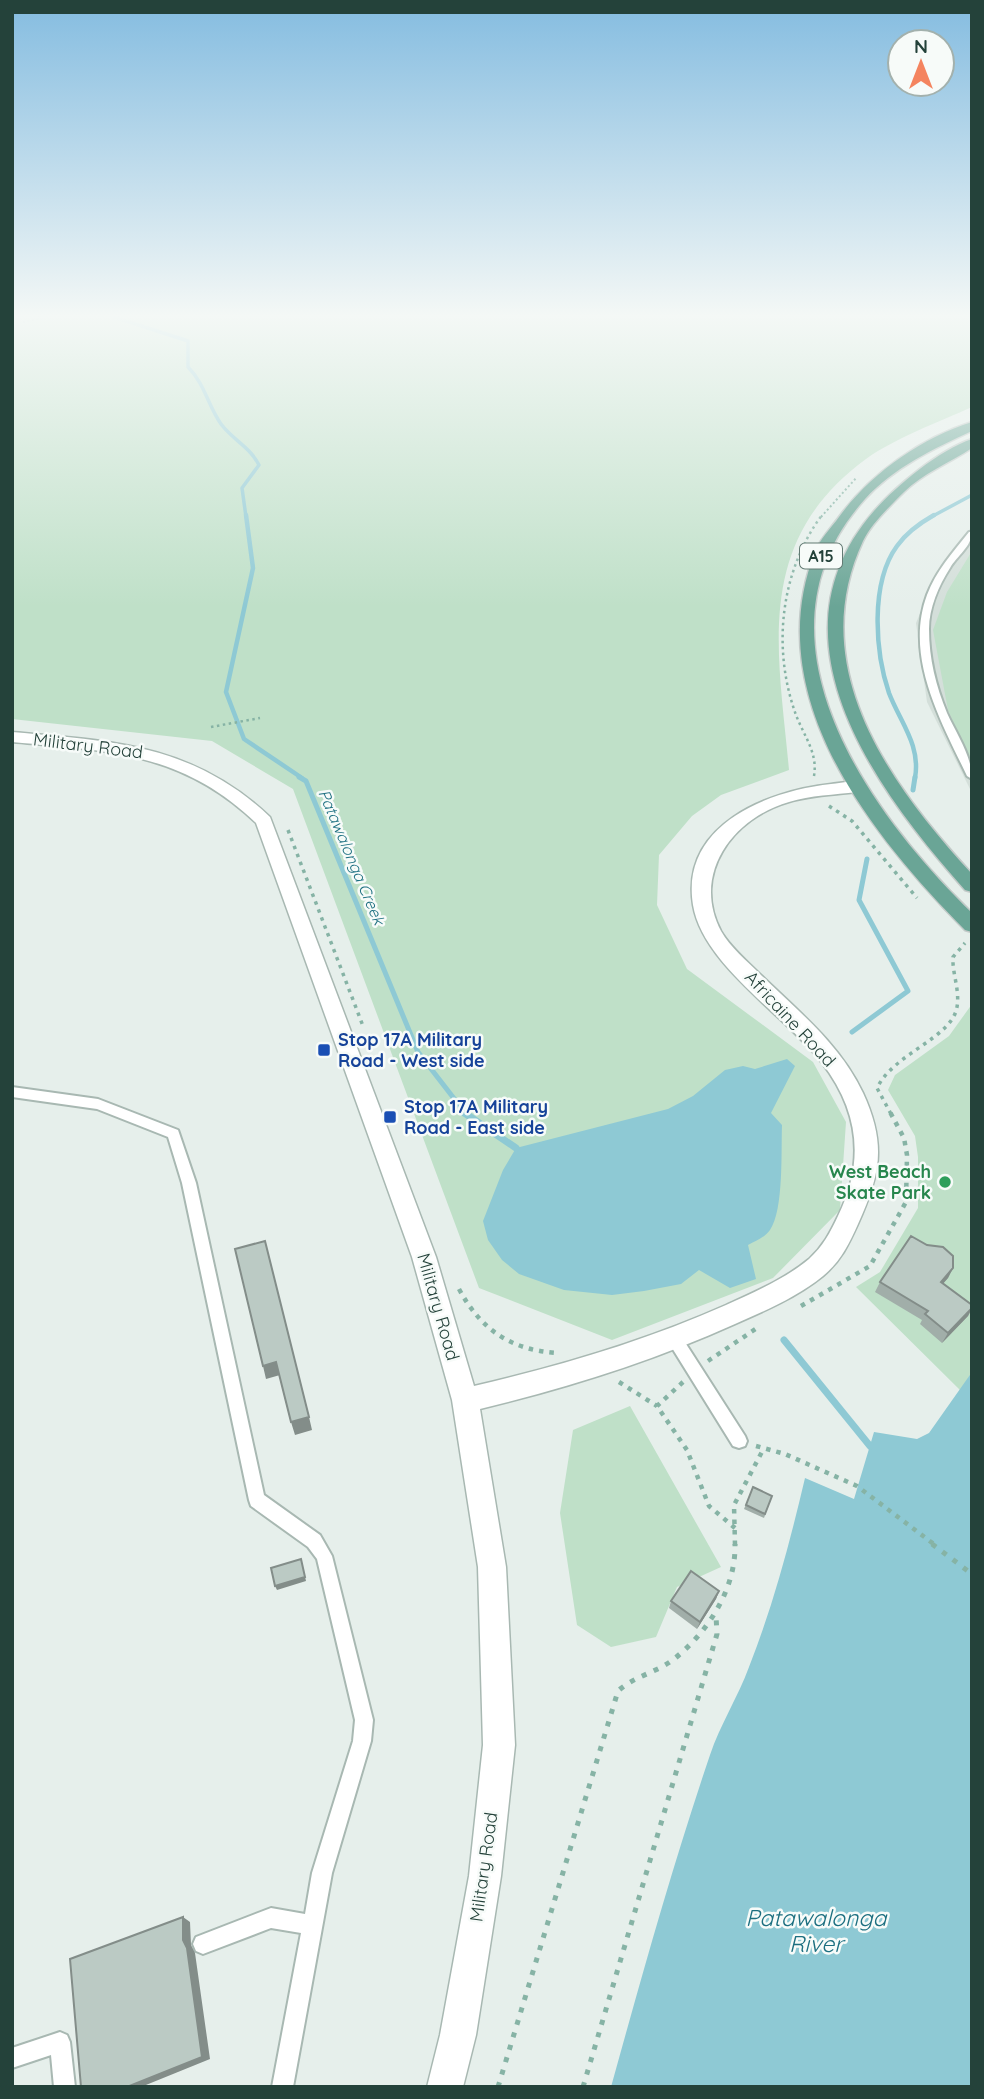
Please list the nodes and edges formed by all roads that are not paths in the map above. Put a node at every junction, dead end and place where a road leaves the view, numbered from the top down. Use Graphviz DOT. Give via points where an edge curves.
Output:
graph roads {
  1 [pos="972,426"];
  2 [pos="972,443"];
  3 [pos="972,534"];
  4 [pos="848,708"];
  5 [pos="12,737"];
  6 [pos="972,776"];
  7 [pos="857,786"];
  8 [pos="972,886"];
  9 [pos="972,925"];
  10 [pos="12,1092"];
  11 [pos="674,1338"];
  12 [pos="465,1400"];
  13 [pos="739,1441"];
  14 [pos="312,1925"];
  15 [pos="203,1944"];
  16 [pos="12,2058"];
  17 [pos="65,2087"];
  18 [pos="282,2087"];
  19 [pos="445,2087"];
  1 -- 7 [label="main road, A15" via="920,452 872,486 834,529 814,572 805,632 814,692 825,726"];
  2 -- 4 [label="main road, A15" via="925,468 891,495 851,548 833,620 835,658"];
  3 -- 6 [label="lane" via="942,571 926,606 922,648 939,708"];
  4 -- 7 [label="main road" via="846,731 869,783"];
  4 -- 8 [label="main road, A15" via="888,784"];
  5 -- 12 [label="street, Military Road" via="121,747 174,760 214,778 264,821 424,1256"];
  7 -- 9 [label="main road, A15" via="899,846"];
  7 -- 11 [label="street, Africaine Road" via="781,799 742,816 713,844 699,889 704,913 720,943 830,1058 847,1085 862,1124 864,1186 834,1249 809,1272 775,1293"];
  10 -- 14 [label="lane" via="98,1104 173,1134 189,1183 257,1500 314,1541 324,1556 364,1720"];
  11 -- 12 [label="street, Africaine Road" via="587,1369"];
  11 -- 13 [label="lane"];
  12 -- 19 [label="street, Military Road" via="492,1567 499,1745 485,1876"];
  14 -- 15 [label="lane" via="271,1918"];
  14 -- 18 [label="lane"];
  16 -- 17 [label="lane" via="60,2042"];
}
